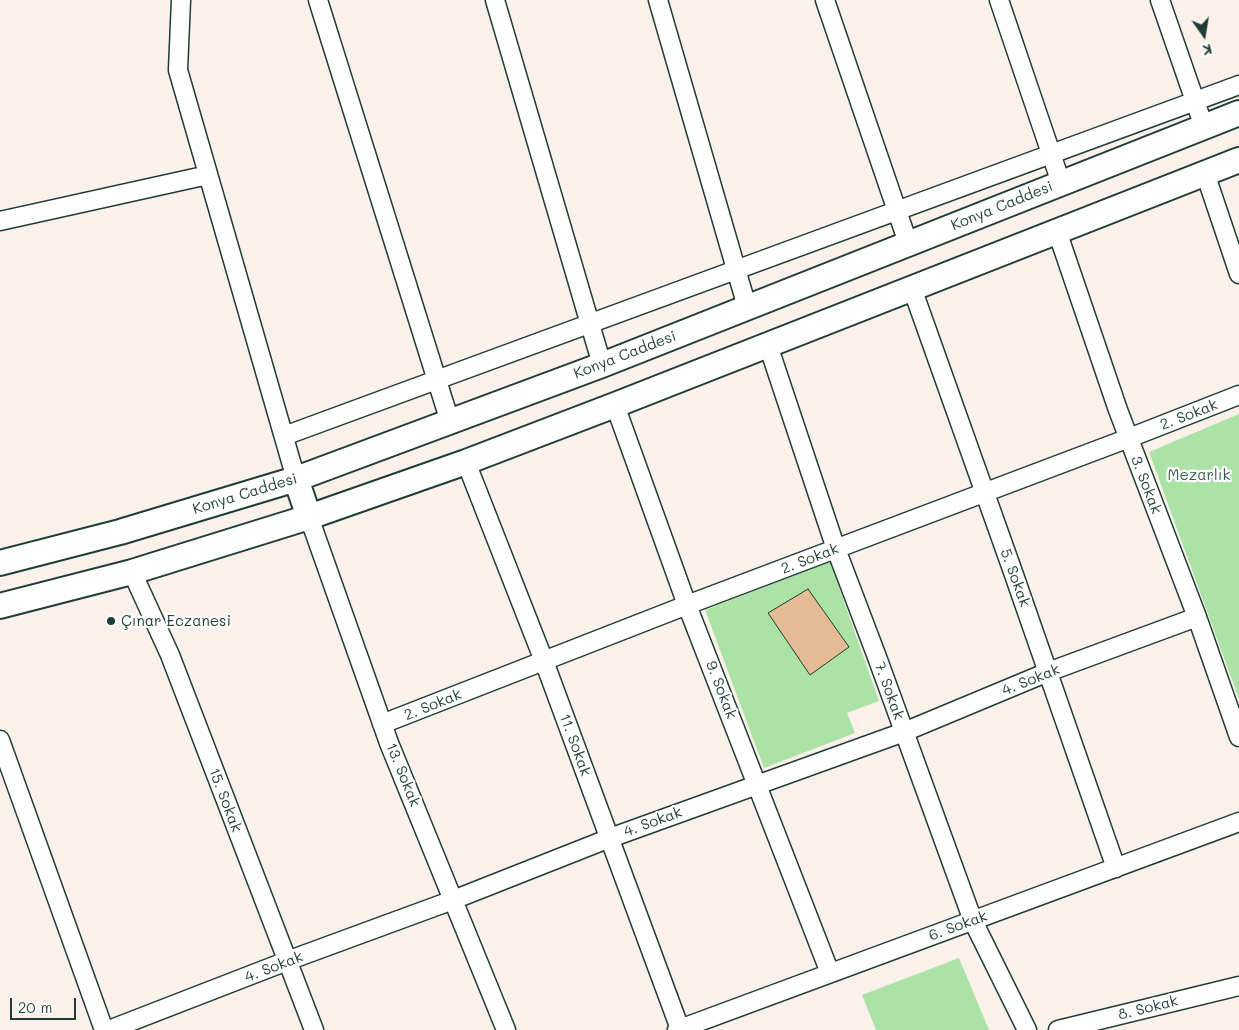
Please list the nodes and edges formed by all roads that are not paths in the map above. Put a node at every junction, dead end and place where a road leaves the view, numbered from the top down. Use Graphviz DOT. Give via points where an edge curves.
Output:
graph roads {
  1 [pos="181,0"];
  2 [pos="318,0"];
  3 [pos="495,0"];
  4 [pos="658,0"];
  5 [pos="825,0"];
  6 [pos="999,0"];
  7 [pos="1160,0"];
  8 [pos="1239,85"];
  9 [pos="1195,101"];
  10 [pos="1239,113"];
  11 [pos="1204,127"];
  12 [pos="1052,154"];
  13 [pos="1239,160"];
  14 [pos="1204,173"];
  15 [pos="208,175"];
  16 [pos="1061,183"];
  17 [pos="897,211"];
  18 [pos="0,221"];
  19 [pos="1057,231"];
  20 [pos="908,243"];
  21 [pos="736,270"];
  22 [pos="1239,274"];
  23 [pos="912,288"];
  24 [pos="747,307"];
  25 [pos="590,324"];
  26 [pos="768,345"];
  27 [pos="602,364"];
  28 [pos="437,380"];
  29 [pos="1239,395"];
  30 [pos="615,406"];
  31 [pos="450,422"];
  32 [pos="284,436"];
  33 [pos="1129,438"];
  34 [pos="466,462"];
  35 [pos="296,480"];
  36 [pos="984,493"];
  37 [pos="309,517"];
  38 [pos="836,549"];
  39 [pos="0,563"];
  40 [pos="132,572"];
  41 [pos="687,605"];
  42 [pos="0,606"];
  43 [pos="1197,617"];
  44 [pos="544,660"];
  45 [pos="1048,672"];
  46 [pos="382,724"];
  47 [pos="904,732"];
  48 [pos="1239,737"];
  49 [pos="0,740"];
  50 [pos="758,784"];
  51 [pos="1239,822"];
  52 [pos="610,838"];
  53 [pos="1116,868"];
  54 [pos="453,900"];
  55 [pos="972,921"];
  56 [pos="287,962"];
  57 [pos="830,973"];
  58 [pos="1239,986"];
  59 [pos="679,1029"];
  60 [pos="104,1030"];
  61 [pos="109,1030"];
  62 [pos="314,1030"];
  63 [pos="506,1030"];
  64 [pos="1027,1030"];
  65 [pos="1058,1030"];
  1 -- 15 [label="street" via="178,70"];
  2 -- 28 [label="street"];
  3 -- 25 [label="street"];
  4 -- 21 [label="street"];
  5 -- 17 [label="street"];
  6 -- 12 [label="street"];
  7 -- 9 [label="street"];
  8 -- 9 [label="street"];
  9 -- 11 [label="street"];
  9 -- 12 [label="street"];
  10 -- 11 [label="main road, Konya Caddesi"];
  11 -- 16 [label="main road, Konya Caddesi"];
  12 -- 16 [label="street"];
  12 -- 17 [label="street"];
  13 -- 14 [label="main road"];
  14 -- 19 [label="main road"];
  14 -- 22 [label="street"];
  15 -- 18 [label="street"];
  15 -- 32 [label="street"];
  16 -- 20 [label="main road, Konya Caddesi"];
  17 -- 20 [label="street"];
  17 -- 21 [label="street"];
  19 -- 23 [label="main road"];
  19 -- 33 [label="street, 3. Sokak"];
  20 -- 24 [label="main road, Konya Caddesi"];
  21 -- 24 [label="street"];
  21 -- 25 [label="street"];
  23 -- 26 [label="main road"];
  23 -- 36 [label="street, 5. Sokak"];
  24 -- 27 [label="main road, Konya Caddesi"];
  25 -- 27 [label="street"];
  25 -- 28 [label="street"];
  26 -- 30 [label="main road"];
  26 -- 38 [label="street, 7. Sokak"];
  27 -- 31 [label="main road, Konya Caddesi"];
  28 -- 31 [label="street"];
  28 -- 32 [label="street"];
  29 -- 33 [label="street, 2. Sokak"];
  30 -- 34 [label="main road"];
  30 -- 41 [label="street, 9. Sokak"];
  31 -- 35 [label="main road, Konya Caddesi"];
  32 -- 35 [label="street"];
  33 -- 36 [label="street, 2. Sokak"];
  33 -- 43 [label="street, 3. Sokak"];
  34 -- 37 [label="main road"];
  34 -- 44 [label="street, 11. Sokak"];
  35 -- 37 [label="main road"];
  35 -- 39 [label="main road, Konya Caddesi" via="120,532"];
  36 -- 38 [label="street, 2. Sokak"];
  36 -- 45 [label="street, 5. Sokak"];
  37 -- 40 [label="main road"];
  37 -- 46 [label="street, 13. Sokak"];
  38 -- 41 [label="street, 2. Sokak"];
  38 -- 47 [label="street, 7. Sokak"];
  40 -- 42 [label="main road"];
  40 -- 56 [label="street, 15. Sokak" via="170,654"];
  41 -- 44 [label="street, 2. Sokak"];
  41 -- 50 [label="street, 9. Sokak"];
  43 -- 45 [label="street, 4. Sokak"];
  43 -- 48 [label="street, 3. Sokak"];
  44 -- 46 [label="street, 2. Sokak"];
  44 -- 52 [label="street, 11. Sokak"];
  45 -- 47 [label="street, 4. Sokak"];
  45 -- 53 [label="street, 5. Sokak"];
  46 -- 54 [label="street, 13. Sokak"];
  47 -- 50 [label="street, 4. Sokak"];
  47 -- 55 [label="street, 7. Sokak"];
  49 -- 60 [label="street"];
  50 -- 52 [label="street, 4. Sokak"];
  50 -- 57 [label="street, 9. Sokak"];
  51 -- 53 [label="street, 6. Sokak"];
  52 -- 54 [label="street, 4. Sokak"];
  52 -- 59 [label="street, 11. Sokak"];
  53 -- 55 [label="street, 6. Sokak"];
  54 -- 56 [label="street, 4. Sokak"];
  54 -- 63 [label="street, 13. Sokak"];
  55 -- 57 [label="street, 6. Sokak"];
  55 -- 64 [label="street, 7. Sokak"];
  56 -- 61 [label="street, 4. Sokak"];
  56 -- 62 [label="street, 15. Sokak"];
  57 -- 59 [label="street, 6. Sokak"];
  58 -- 65 [label="street, 8. Sokak"];
}
